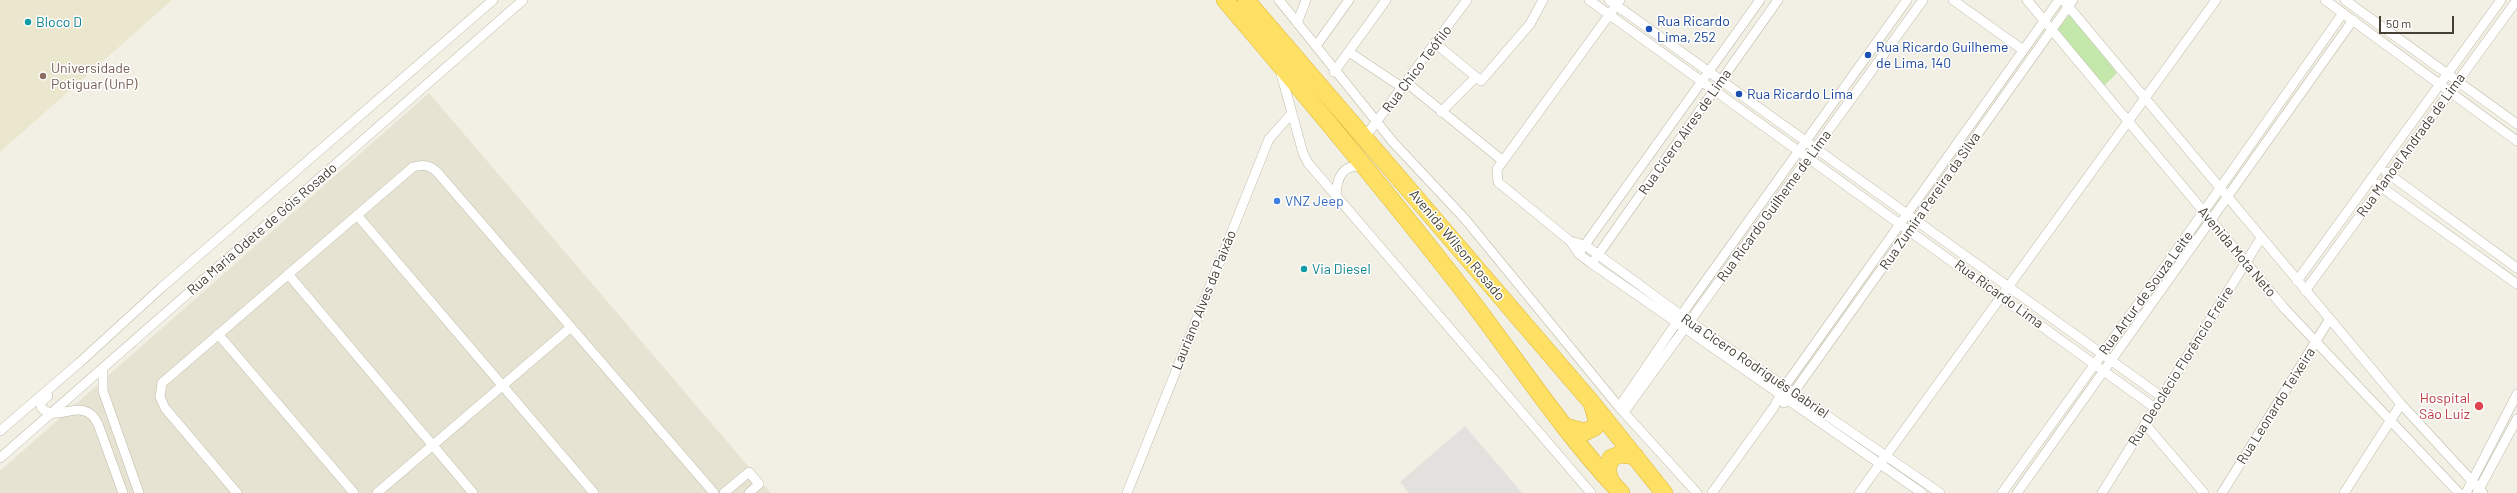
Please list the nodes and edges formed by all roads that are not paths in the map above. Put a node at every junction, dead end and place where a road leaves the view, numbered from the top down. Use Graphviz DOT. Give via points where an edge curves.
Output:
graph roads {
  1 [pos="493,0"];
  2 [pos="523,0"];
  3 [pos="1225,0"];
  4 [pos="1246,0"];
  5 [pos="1278,0"];
  6 [pos="1306,0"];
  7 [pos="1349,0"];
  8 [pos="1386,0"];
  9 [pos="1468,0"];
  10 [pos="1543,0"];
  11 [pos="1589,0"];
  12 [pos="1760,0"];
  13 [pos="1778,0"];
  14 [pos="1907,0"];
  15 [pos="1923,0"];
  16 [pos="1953,0"];
  17 [pos="2027,0"];
  18 [pos="2059,0"];
  19 [pos="2216,0"];
  20 [pos="2325,0"];
  21 [pos="2345,0"];
  22 [pos="2501,0"];
  23 [pos="2517,0"];
  24 [pos="1615,2"];
  25 [pos="2068,2"];
  26 [pos="2343,13"];
  27 [pos="1609,15"];
  28 [pos="2352,20"];
  29 [pos="2044,21"];
  30 [pos="1297,23"];
  31 [pos="2052,30"];
  32 [pos="1436,44"];
  33 [pos="1316,46"];
  34 [pos="2023,50"];
  35 [pos="1349,52"];
  36 [pos="1277,61"];
  37 [pos="1334,72"];
  38 [pos="1709,72"];
  39 [pos="2447,74"];
  40 [pos="1476,77"];
  41 [pos="1702,81"];
  42 [pos="1721,81"];
  43 [pos="2457,81"];
  44 [pos="2440,84"];
  45 [pos="1405,86"];
  46 [pos="1714,90"];
  47 [pos="2450,92"];
  48 [pos="2145,98"];
  49 [pos="1442,112"];
  50 [pos="1292,113"];
  51 [pos="1377,122"];
  52 [pos="2128,122"];
  53 [pos="2517,124"];
  54 [pos="1365,137"];
  55 [pos="2517,141"];
  56 [pos="1806,142"];
  57 [pos="2250,144"];
  58 [pos="1816,149"];
  59 [pos="1799,150"];
  60 [pos="2259,151"];
  61 [pos="1810,158"];
  62 [pos="1503,161"];
  63 [pos="1364,167"];
  64 [pos="2379,167"];
  65 [pos="2389,175"];
  66 [pos="2371,180"];
  67 [pos="2380,187"];
  68 [pos="2220,188"];
  69 [pos="1336,196"];
  70 [pos="2227,197"];
  71 [pos="1759,207"];
  72 [pos="2204,212"];
  73 [pos="1768,214"];
  74 [pos="1906,214"];
  75 [pos="357,215"];
  76 [pos="1916,220"];
  77 [pos="2210,220"];
  78 [pos="1900,222"];
  79 [pos="1910,229"];
  80 [pos="2261,238"];
  81 [pos="2479,240"];
  82 [pos="1570,241"];
  83 [pos="1585,245"];
  84 [pos="2472,252"];
  85 [pos="1579,254"];
  86 [pos="1598,254"];
  87 [pos="2246,262"];
  88 [pos="1592,264"];
  89 [pos="2517,268"];
  90 [pos="288,274"];
  91 [pos="2297,281"];
  92 [pos="2517,284"];
  93 [pos="2009,287"];
  94 [pos="2305,291"];
  95 [pos="2002,296"];
  96 [pos="2136,308"];
  97 [pos="2144,314"];
  98 [pos="2329,320"];
  99 [pos="1682,322"];
  100 [pos="571,327"];
  101 [pos="218,334"];
  102 [pos="2316,342"];
  103 [pos="2102,354"];
  104 [pos="2111,360"];
  105 [pos="79,363"];
  106 [pos="2095,364"];
  107 [pos="103,369"];
  108 [pos="2104,370"];
  109 [pos="502,386"];
  110 [pos="1785,386"];
  111 [pos="1794,392"];
  112 [pos="2517,394"];
  113 [pos="1778,395"];
  114 [pos="2162,397"];
  115 [pos="1788,401"];
  116 [pos="1592,403"];
  117 [pos="2401,404"];
  118 [pos="1774,407"];
  119 [pos="2155,408"];
  120 [pos="1622,409"];
  121 [pos="50,414"];
  122 [pos="2517,419"];
  123 [pos="2390,421"];
  124 [pos="2145,424"];
  125 [pos="1566,427"];
  126 [pos="0,431"];
  127 [pos="433,445"];
  128 [pos="1635,456"];
  129 [pos="0,458"];
  130 [pos="1883,460"];
  131 [pos="2472,482"];
  132 [pos="1616,487"];
  133 [pos="2480,492"];
  134 [pos="123,493"];
  135 [pos="139,493"];
  136 [pos="237,493"];
  137 [pos="354,493"];
  138 [pos="377,493"];
  139 [pos="473,493"];
  140 [pos="594,493"];
  141 [pos="714,493"];
  142 [pos="724,493"];
  143 [pos="749,493"];
  144 [pos="1127,493"];
  145 [pos="1591,493"];
  146 [pos="1664,493"];
  147 [pos="1697,493"];
  148 [pos="1712,493"];
  149 [pos="1859,493"];
  150 [pos="1922,493"];
  151 [pos="1940,493"];
  152 [pos="2002,493"];
  153 [pos="2017,493"];
  154 [pos="2102,493"];
  155 [pos="2204,493"];
  156 [pos="2222,493"];
  157 [pos="2344,493"];
  158 [pos="2459,493"];
  159 [pos="2466,493"];
  1 -- 105 [label="street, Rua Maria Odete de Góis Rosado" via="161,288"];
  2 -- 107 [label="street, Rua Maria Odete de Góis Rosado"];
  3 -- 36 [label="highway, Avenida Wilson Rosado"];
  4 -- 54 [label="highway, Avenida Wilson Rosado"];
  5 -- 30 [label="street"];
  6 -- 30 [label="street"];
  7 -- 33 [label="street"];
  8 -- 35 [label="street"];
  9 -- 32 [label="street, Rua Chico Teófilo"];
  10 -- 40 [label="street" via="1530,24 1481,81"];
  11 -- 27 [label="street, Rua Ricardo Lima"];
  12 -- 38 [label="street, Rua Cícero Aires de Lima"];
  13 -- 42 [label="street, Rua Cícero Aires de Lima"];
  14 -- 56 [label="street, Rua Ricardo Guilheme de Lima"];
  15 -- 58 [label="street, Rua Ricardo Guilheme de Lima"];
  16 -- 34 [label="street"];
  17 -- 29 [label="street, Avenida Mota Neto"];
  18 -- 29 [label="street, Rua Zumira Pereira da Silva"];
  19 -- 48 [label="street"];
  20 -- 26 [label="street"];
  21 -- 39 [label="street"];
  22 -- 39 [label="street, Rua Manoel Andrade de Lima"];
  23 -- 43 [label="street, Rua Manoel Andrade de Lima"];
  24 -- 27 [label="street, Rua Cícero Rodriguês Gabriel"];
  24 -- 38 [label="street, Rua Ricardo Lima"];
  25 -- 31 [label="street, Rua Zumira Pereira da Silva"];
  25 -- 48 [label="street, Avenida Mota Neto"];
  26 -- 28 [label="street"];
  26 -- 57 [label="street, Rua Artur de Souza Leite"];
  27 -- 41 [label="street, Rua Ricardo Lima"];
  27 -- 62 [label="street, Rua Cícero Rodriguês Gabriel"];
  28 -- 44 [label="street"];
  28 -- 60 [label="street, Rua Artur de Souza Leite"];
  29 -- 31 [label="street, Avenida Mota Neto"];
  29 -- 34 [label="street, Rua Zumira Pereira da Silva"];
  30 -- 33 [label="street"];
  31 -- 52 [label="street, Avenida Mota Neto"];
  31 -- 76 [label="street, Rua Zumira Pereira da Silva"];
  32 -- 40 [label="street"];
  32 -- 45 [label="street, Rua Chico Teófilo"];
  33 -- 37 [label="street"];
  34 -- 74 [label="street, Rua Zumira Pereira da Silva"];
  35 -- 37 [label="street"];
  35 -- 45 [label="street"];
  36 -- 50 [label="street"];
  36 -- 63 [label="highway, Avenida Wilson Rosado"];
  37 -- 51 [label="street"];
  38 -- 41 [label="street, Rua Cícero Aires de Lima"];
  38 -- 42 [label="street, Rua Ricardo Lima"];
  39 -- 43 [label="street"];
  39 -- 44 [label="street, Rua Manoel Andrade de Lima"];
  40 -- 49 [label="street"];
  41 -- 46 [label="street, Rua Ricardo Lima"];
  41 -- 83 [label="street, Rua Cícero Aires de Lima"];
  42 -- 46 [label="street, Rua Cícero Aires de Lima"];
  42 -- 56 [label="street, Rua Ricardo Lima"];
  43 -- 47 [label="street, Rua Manoel Andrade de Lima"];
  43 -- 53 [label="street"];
  44 -- 47 [label="street"];
  44 -- 64 [label="street, Rua Manoel Andrade de Lima"];
  45 -- 49 [label="street"];
  45 -- 51 [label="street, Rua Chico Teófilo"];
  46 -- 59 [label="street, Rua Ricardo Lima"];
  46 -- 86 [label="street, Rua Cícero Aires de Lima"];
  47 -- 55 [label="street"];
  47 -- 65 [label="street, Rua Manoel Andrade de Lima"];
  48 -- 52 [label="street"];
  48 -- 68 [label="street, Avenida Mota Neto"];
  49 -- 62 [label="street"];
  50 -- 69 [label="street" via="1308,163"];
  50 -- 144 [label="street, Lauriano Alves da Paixão" via="1269,139"];
  51 -- 54 [label="street, Rua Chico Teófilo"];
  51 -- 120 [label="street" via="1465,219"];
  52 -- 72 [label="street, Avenida Mota Neto"];
  52 -- 93 [label="street"];
  54 -- 116 [label="highway, Avenida Wilson Rosado"];
  56 -- 58 [label="street, Rua Ricardo Lima"];
  56 -- 59 [label="street, Rua Ricardo Guilheme de Lima"];
  57 -- 60 [label="street"];
  57 -- 68 [label="street, Rua Artur de Souza Leite"];
  58 -- 61 [label="street, Rua Ricardo Guilheme de Lima"];
  58 -- 74 [label="street, Rua Ricardo Lima"];
  59 -- 61 [label="street, Rua Ricardo Lima"];
  59 -- 71 [label="street, Rua Ricardo Guilheme de Lima"];
  60 -- 70 [label="street, Rua Artur de Souza Leite"];
  61 -- 73 [label="street, Rua Ricardo Guilheme de Lima"];
  61 -- 78 [label="street, Rua Ricardo Lima"];
  62 -- 82 [label="street, Rua Cícero Rodriguês Gabriel" via="1497,169 1498,182"];
  63 -- 69 [label="street" via="1354,165 1347,168 1337,185"];
  63 -- 125 [label="highway, Avenida Wilson Rosado" via="1463,290"];
  64 -- 65 [label="street"];
  64 -- 66 [label="street, Rua Manoel Andrade de Lima"];
  65 -- 67 [label="street, Rua Manoel Andrade de Lima"];
  65 -- 81 [label="street"];
  66 -- 67 [label="street"];
  66 -- 91 [label="street, Rua Manoel Andrade de Lima"];
  67 -- 84 [label="street"];
  67 -- 94 [label="street, Rua Manoel Andrade de Lima"];
  68 -- 70 [label="street, Avenida Mota Neto"];
  68 -- 72 [label="street, Rua Artur de Souza Leite"];
  69 -- 145 [label="street"];
  70 -- 77 [label="street, Rua Artur de Souza Leite"];
  70 -- 80 [label="street, Avenida Mota Neto"];
  71 -- 73 [label="street"];
  71 -- 99 [label="street, Rua Ricardo Guilheme de Lima"];
  72 -- 77 [label="street, Avenida Mota Neto"];
  72 -- 96 [label="street, Rua Artur de Souza Leite"];
  73 -- 99 [label="street, Rua Ricardo Guilheme de Lima"];
  74 -- 76 [label="street, Rua Ricardo Lima"];
  74 -- 78 [label="street, Rua Zumira Pereira da Silva"];
  75 -- 90 [label="street"];
  75 -- 100 [label="street" via="413,167 431,167"];
  75 -- 109 [label="street"];
  76 -- 79 [label="street, Rua Zumira Pereira da Silva"];
  76 -- 93 [label="street, Rua Ricardo Lima"];
  77 -- 87 [label="street, Avenida Mota Neto"];
  77 -- 97 [label="street, Rua Artur de Souza Leite"];
  78 -- 79 [label="street, Rua Ricardo Lima"];
  78 -- 110 [label="street, Rua Zumira Pereira da Silva"];
  79 -- 95 [label="street, Rua Ricardo Lima"];
  79 -- 111 [label="street, Rua Zumira Pereira da Silva"];
  80 -- 87 [label="street, Rua Deoclécio Florêncio Freire"];
  80 -- 91 [label="street, Avenida Mota Neto"];
  81 -- 84 [label="street"];
  81 -- 89 [label="street"];
  82 -- 83 [label="street, Rua Cícero Rodriguês Gabriel"];
  82 -- 85 [label="street, Rua Cícero Rodriguês Gabriel"];
  83 -- 85 [label="street, Rua Cícero Aires de Lima"];
  83 -- 86 [label="street, Rua Cícero Rodriguês Gabriel"];
  84 -- 92 [label="street"];
  85 -- 88 [label="street, Rua Cícero Rodriguês Gabriel"];
  86 -- 88 [label="street, Rua Cícero Aires de Lima"];
  86 -- 99 [label="street, Rua Cícero Rodriguês Gabriel"];
  87 -- 102 [label="street, Avenida Mota Neto"];
  87 -- 114 [label="street, Rua Deoclécio Florêncio Freire"];
  88 -- 99 [label="street, Rua Cícero Rodriguês Gabriel"];
  90 -- 101 [label="street"];
  90 -- 127 [label="street"];
  91 -- 94 [label="street, Avenida Mota Neto"];
  93 -- 95 [label="street"];
  93 -- 103 [label="street, Rua Ricardo Lima"];
  94 -- 98 [label="street, Avenida Mota Neto"];
  95 -- 106 [label="street, Rua Ricardo Lima"];
  95 -- 130 [label="street"];
  96 -- 97 [label="street"];
  96 -- 103 [label="street, Rua Artur de Souza Leite"];
  97 -- 104 [label="street, Rua Artur de Souza Leite"];
  98 -- 102 [label="street, Rua Leonardo Teixeira"];
  98 -- 117 [label="street, Avenida Mota Neto"];
  99 -- 110 [label="street, Rua Cícero Rodriguês Gabriel"];
  99 -- 113 [label="street, Rua Cícero Rodriguês Gabriel"];
  99 -- 120 [label="street, Rua Ricardo Guilheme de Lima"];
  100 -- 109 [label="street"];
  100 -- 141 [label="street"];
  101 -- 136 [label="street" via="162,383 160,397 165,408"];
  101 -- 137 [label="street"];
  102 -- 123 [label="street, Avenida Mota Neto"];
  102 -- 156 [label="street, Rua Leonardo Teixeira"];
  103 -- 104 [label="street, Rua Ricardo Lima"];
  103 -- 106 [label="street, Rua Artur de Souza Leite"];
  104 -- 108 [label="street, Rua Artur de Souza Leite"];
  104 -- 114 [label="street, Rua Ricardo Lima"];
  105 -- 121 [label="street" via="72,375 41,402 41,407"];
  105 -- 126 [label="street, Rua Maria Odete de Góis Rosado"];
  106 -- 108 [label="street, Rua Ricardo Lima"];
  106 -- 152 [label="street, Rua Artur de Souza Leite"];
  107 -- 121 [label="street, Rua Maria Odete de Góis Rosado"];
  107 -- 135 [label="street" via="103,391"];
  108 -- 119 [label="street, Rua Ricardo Lima"];
  108 -- 153 [label="street, Rua Artur de Souza Leite"];
  109 -- 127 [label="street"];
  109 -- 140 [label="street"];
  110 -- 111 [label="street, Rua Cícero Rodriguês Gabriel"];
  110 -- 113 [label="street, Rua Zumira Pereira da Silva"];
  111 -- 115 [label="street, Rua Zumira Pereira da Silva"];
  111 -- 130 [label="street, Rua Cícero Rodriguês Gabriel"];
  112 -- 131 [label="street"];
  113 -- 115 [label="street, Rua Cícero Rodriguês Gabriel"];
  113 -- 118 [label="street, Rua Zumira Pereira da Silva"];
  114 -- 119 [label="street, Rua Deoclécio Florêncio Freire"];
  115 -- 118 [label="street"];
  115 -- 130 [label="street, Rua Cícero Rodriguês Gabriel"];
  116 -- 125 [label="highway" via="1595,427 1585,432"];
  116 -- 128 [label="highway, Avenida Wilson Rosado"];
  117 -- 123 [label="street"];
  117 -- 131 [label="street, Avenida Mota Neto"];
  118 -- 148 [label="street"];
  119 -- 124 [label="street, Rua Deoclécio Florêncio Freire"];
  120 -- 147 [label="street"];
  121 -- 129 [label="street, Rua Maria Odete de Góis Rosado"];
  121 -- 134 [label="street" via="80,409 92,414"];
  122 -- 133 [label="street"];
  123 -- 157 [label="street"];
  123 -- 158 [label="street, Avenida Mota Neto"];
  124 -- 154 [label="street, Rua Deoclécio Florêncio Freire"];
  124 -- 155 [label="street"];
  125 -- 132 [label="highway, Avenida Wilson Rosado"];
  127 -- 138 [label="street"];
  127 -- 139 [label="street"];
  128 -- 132 [label="highway" via="1621,454 1610,458 1607,470"];
  128 -- 146 [label="highway, Avenida Wilson Rosado"];
  130 -- 149 [label="street"];
  130 -- 150 [label="street, Rua Cícero Rodriguês Gabriel"];
  130 -- 151 [label="street, Rua Cícero Rodriguês Gabriel"];
  131 -- 133 [label="street, Avenida Mota Neto"];
  131 -- 159 [label="street"];
  142 -- 143 [label="street" via="749,472 759,484"];
}
